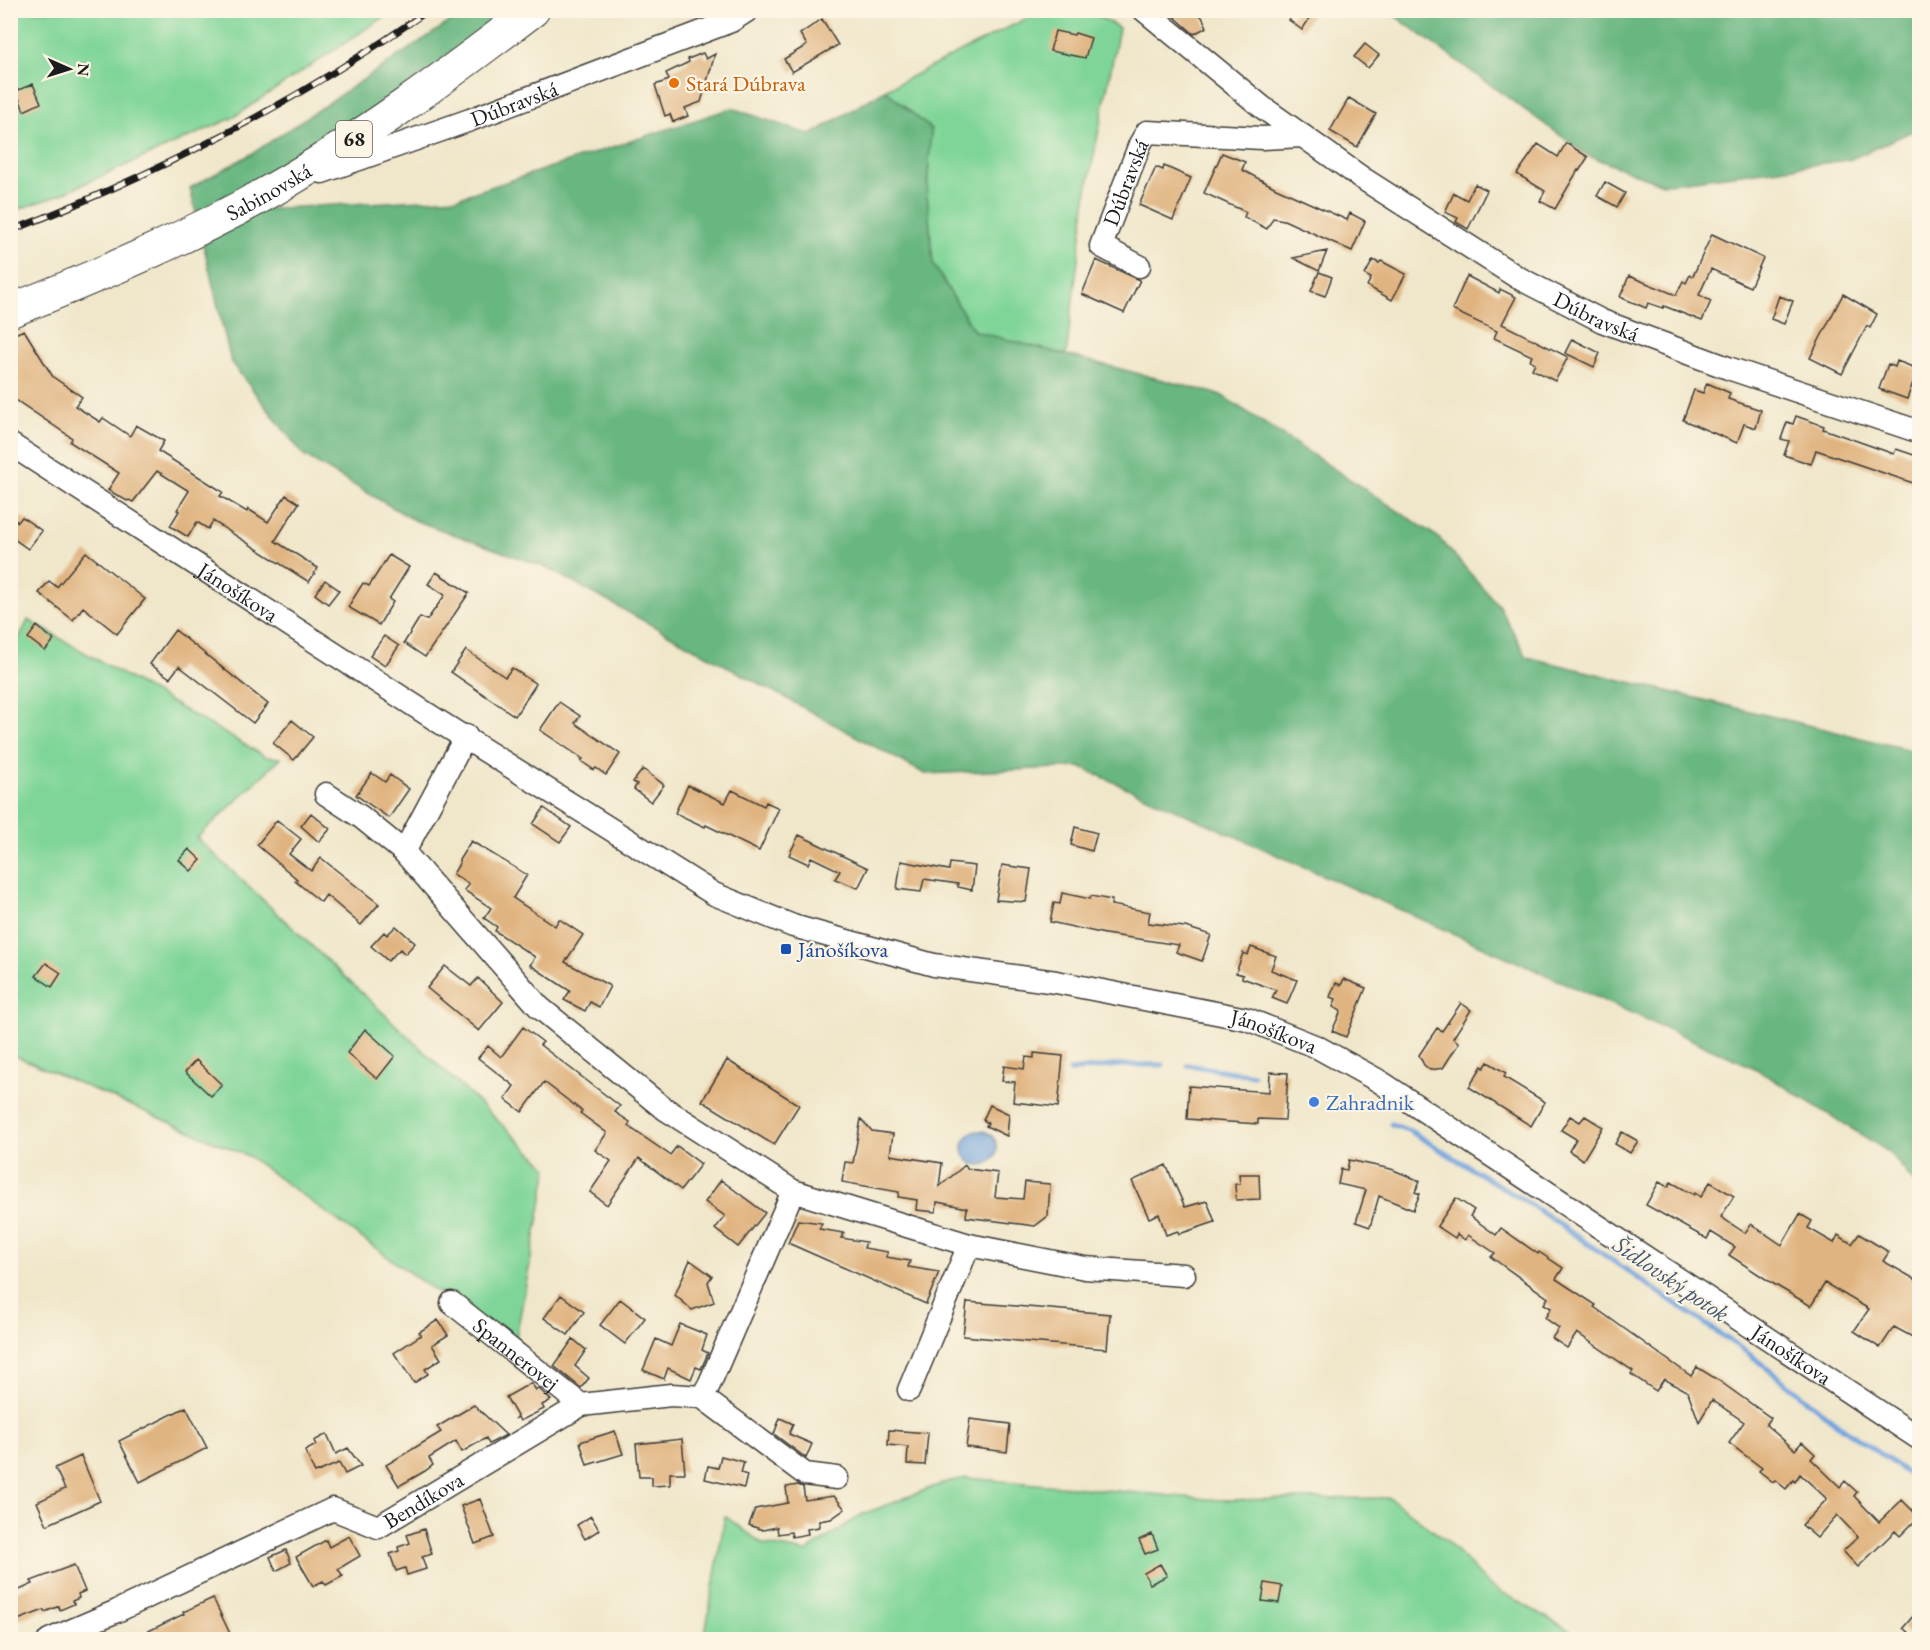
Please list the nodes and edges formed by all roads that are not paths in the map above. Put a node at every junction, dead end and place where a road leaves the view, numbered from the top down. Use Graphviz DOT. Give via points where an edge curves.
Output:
graph roads {
  1 [pos="533,10"];
  2 [pos="748,10"];
  3 [pos="1144,10"];
  4 [pos="1303,136"];
  5 [pos="276,188"];
  6 [pos="1139,266"];
  7 [pos="10,311"];
  8 [pos="1920,432"];
  9 [pos="10,444"];
  10 [pos="466,736"];
  11 [pos="326,794"];
  12 [pos="405,852"];
  13 [pos="794,1191"];
  14 [pos="969,1245"];
  15 [pos="1184,1275"];
  16 [pos="452,1303"];
  17 [pos="909,1390"];
  18 [pos="702,1397"];
  19 [pos="581,1405"];
  20 [pos="1920,1438"];
  21 [pos="837,1478"];
  22 [pos="49,1640"];
  1 -- 5 [label="main road, Sabinovská / 68" via="410,102"];
  2 -- 5 [label="street, Dúbravská" via="731,21 481,116"];
  3 -- 4 [label="street, Dúbravská"];
  4 -- 6 [label="street, Dúbravská" via="1262,138 1148,132 1101,246"];
  4 -- 8 [label="street, Dúbravská" via="1517,278 1602,321"];
  5 -- 7 [label="main road, Sabinovská / 68" via="161,246"];
  9 -- 10 [label="street, Jánošíkova"];
  10 -- 12 [label="street"];
  10 -- 20 [label="street, Jánošíkova" via="714,894 793,926 934,965 1056,982 1247,1019 1317,1047 1379,1081"];
  11 -- 12 [label="street"];
  12 -- 13 [label="street" via="539,1007 662,1107"];
  13 -- 14 [label="street"];
  13 -- 18 [label="street"];
  14 -- 15 [label="street" via="1085,1268"];
  14 -- 17 [label="street"];
  16 -- 19 [label="street, Spannerovej"];
  18 -- 19 [label="street, Bendíkova" via="671,1395"];
  18 -- 21 [label="street" via="805,1474"];
  19 -- 22 [label="street, Bendíkova" via="378,1527 333,1509"];
}
